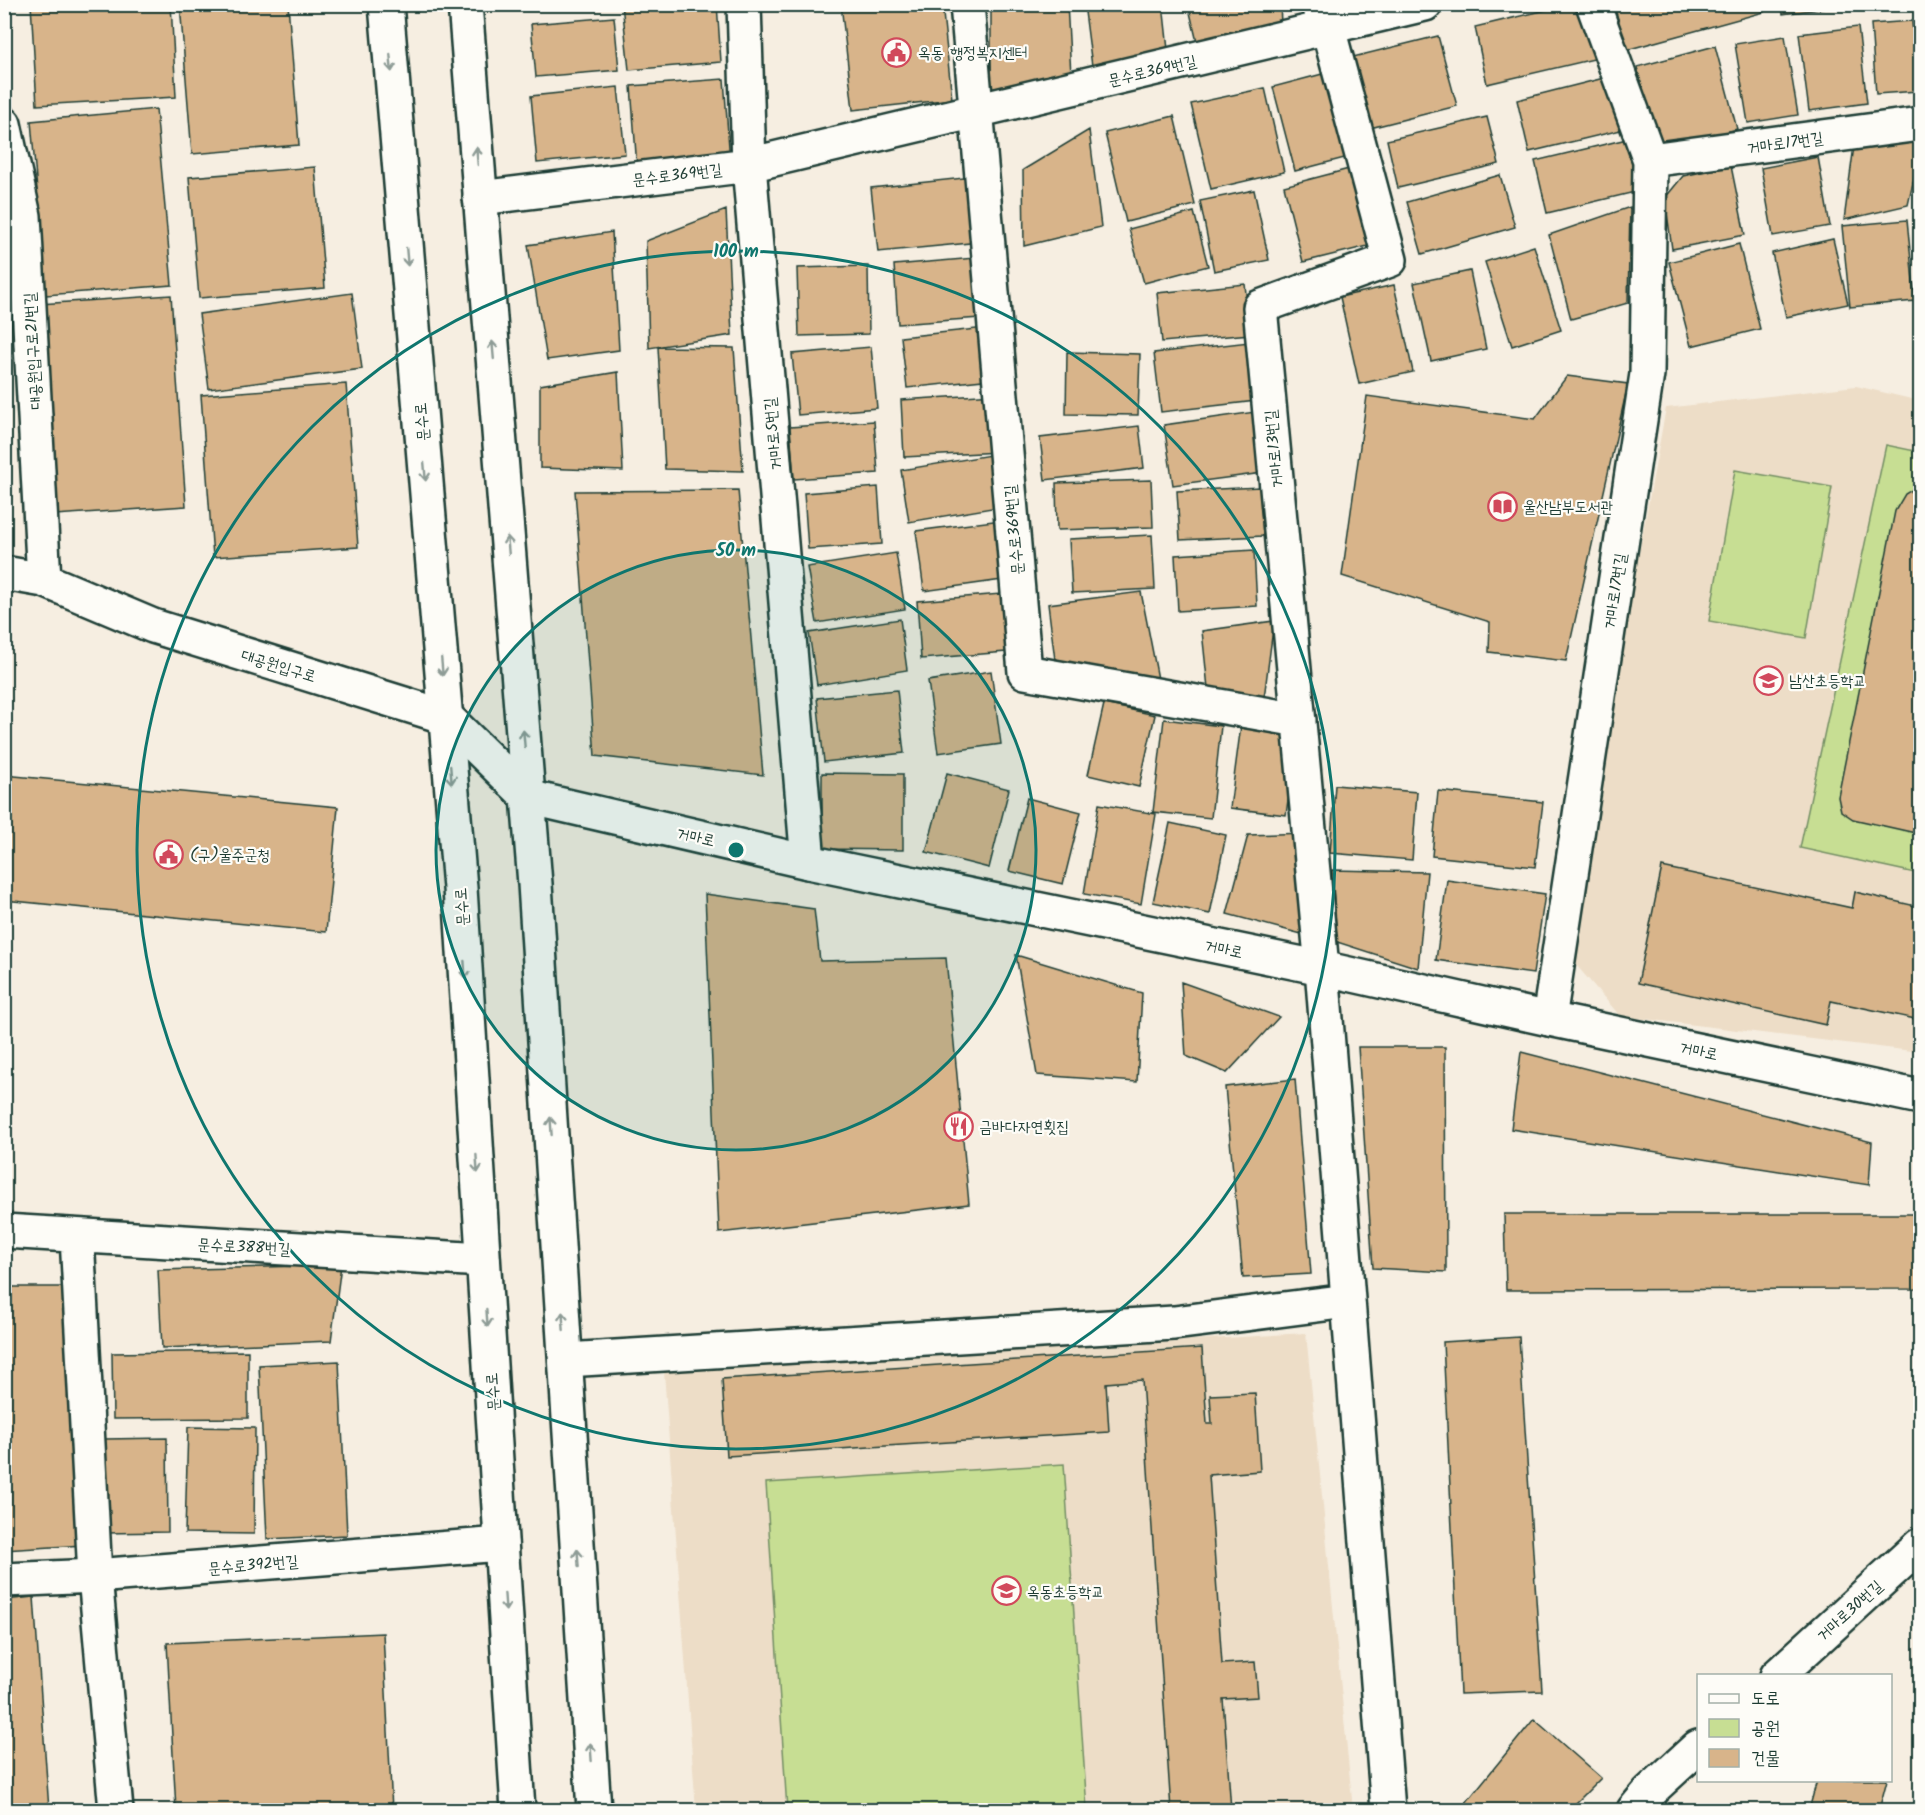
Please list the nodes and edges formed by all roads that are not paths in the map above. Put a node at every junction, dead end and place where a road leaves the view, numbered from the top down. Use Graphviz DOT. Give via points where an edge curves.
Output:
graph roads {
  1 [pos="386,4"];
  2 [pos="465,4"];
  3 [pos="744,4"];
  4 [pos="967,4"];
  5 [pos="1425,4"];
  6 [pos="1593,4"];
  7 [pos="1323,16"];
  8 [pos="976,111"];
  9 [pos="4,124"];
  10 [pos="1920,124"];
  11 [pos="1650,160"];
  12 [pos="749,165"];
  13 [pos="480,198"];
  14 [pos="14,217"];
  15 [pos="4,573"];
  16 [pos="44,580"];
  17 [pos="446,717"];
  18 [pos="1299,720"];
  19 [pos="528,797"];
  20 [pos="808,862"];
  21 [pos="1322,968"];
  22 [pos="1549,1019"];
  23 [pos="1920,1097"];
  24 [pos="4,1231"];
  25 [pos="77,1237"];
  26 [pos="483,1260"];
  27 [pos="1348,1301"];
  28 [pos="566,1360"];
  29 [pos="501,1544"];
  30 [pos="1920,1545"];
  31 [pos="95,1576"];
  32 [pos="4,1580"];
  33 [pos="1779,1674"];
  34 [pos="1697,1748"];
  35 [pos="116,1810"];
  36 [pos="518,1810"];
  37 [pos="594,1810"];
  38 [pos="1388,1810"];
  39 [pos="1634,1810"];
  1 -- 17 [label="street, 문수로, one-way"];
  13 -- 2 [label="street, one-way"];
  3 -- 12 [label="street, 거마로5번길"];
  4 -- 8 [label="street, 문수로369번길"];
  5 -- 7 [label="street, 문수로369번길"];
  6 -- 11 [label="street, 거마로17번길"];
  7 -- 8 [label="street, 문수로369번길"];
  7 -- 18 [label="street, 거마로13번길" via="1390,260 1260,307"];
  8 -- 12 [label="street, 문수로369번길"];
  8 -- 18 [label="street, 문수로369번길" via="1025,672"];
  9 -- 14 [label="street, 대공원입구로21번길"];
  10 -- 11 [label="street, 거마로17번길"];
  11 -- 22 [label="street, 거마로17번길" via="1647,374"];
  12 -- 13 [label="street, 문수로369번길"];
  12 -- 20 [label="street, 거마로5번길"];
  19 -- 13 [label="street, one-way"];
  14 -- 16 [label="street, 대공원입구로21번길"];
  15 -- 16 [label="street, 대공원입구로"];
  16 -- 17 [label="street, 대공원입구로" via="153,626"];
  17 -- 19 [label="street, 대공원입구로"];
  17 -- 26 [label="street, 문수로, one-way"];
  18 -- 21 [label="street, 거마로13번길"];
  19 -- 20 [label="street, 거마로"];
  28 -- 19 [label="street, one-way"];
  20 -- 21 [label="street, 거마로"];
  21 -- 22 [label="street, 거마로"];
  21 -- 27 [label="street, 거마로13번길"];
  22 -- 23 [label="street, 거마로"];
  24 -- 25 [label="street, 문수로388번길"];
  25 -- 26 [label="street, 문수로388번길"];
  25 -- 31 [label="street"];
  26 -- 29 [label="street, 문수로, one-way"];
  27 -- 28 [label="street" via="1174,1323"];
  27 -- 38 [label="street, 거마로13번길"];
  37 -- 28 [label="street, one-way"];
  29 -- 31 [label="street, 문수로392번길"];
  29 -- 36 [label="street, 문수로, one-way"];
  30 -- 33 [label="street, 거마로30번길"];
  31 -- 32 [label="street, 문수로392번길"];
  31 -- 35 [label="street"];
  34 -- 39 [label="street"];
}
